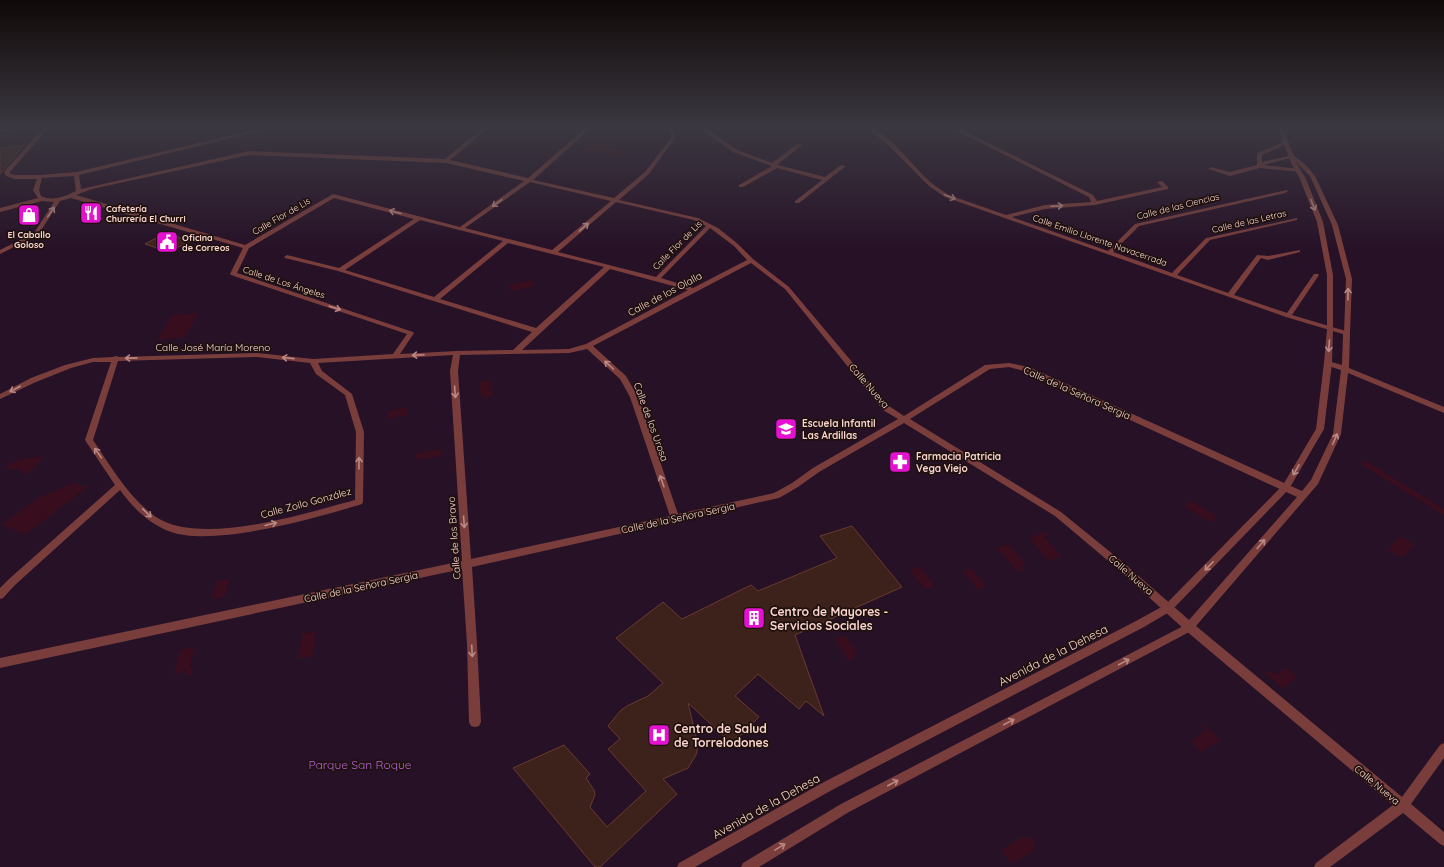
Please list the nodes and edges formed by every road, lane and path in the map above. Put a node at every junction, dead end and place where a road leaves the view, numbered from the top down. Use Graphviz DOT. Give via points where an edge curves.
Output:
graph roads {
  1 [pos="11,167"];
  2 [pos="104,167"];
  3 [pos="179,167"];
  4 [pos="474,167"];
  5 [pos="543,167"];
  6 [pos="650,167"];
  7 [pos="770,167"];
  8 [pos="783,167"];
  9 [pos="842,167"];
  10 [pos="912,167"];
  11 [pos="1033,167"];
  12 [pos="1252,167"];
  13 [pos="1276,167"];
  14 [pos="1297,167"];
  15 [pos="1305,167"];
  16 [pos="1211,169"];
  17 [pos="1299,171"];
  18 [pos="76,174"];
  19 [pos="40,177"];
  20 [pos="529,180"];
  21 [pos="826,180"];
  22 [pos="1160,182"];
  23 [pos="741,186"];
  24 [pos="1285,190"];
  25 [pos="79,191"];
  26 [pos="72,196"];
  27 [pos="42,199"];
  28 [pos="59,199"];
  29 [pos="615,200"];
  30 [pos="797,202"];
  31 [pos="1095,202"];
  32 [pos="0,210"];
  33 [pos="1005,217"];
  34 [pos="419,218"];
  35 [pos="1295,219"];
  36 [pos="710,225"];
  37 [pos="460,228"];
  38 [pos="507,241"];
  39 [pos="246,247"];
  40 [pos="1298,251"];
  41 [pos="0,252"];
  42 [pos="554,252"];
  43 [pos="1109,253"];
  44 [pos="287,257"];
  45 [pos="751,260"];
  46 [pos="608,266"];
  47 [pos="340,270"];
  48 [pos="1316,275"];
  49 [pos="1173,276"];
  50 [pos="657,279"];
  51 [pos="694,290"];
  52 [pos="1230,295"];
  53 [pos="434,300"];
  54 [pos="1288,316"];
  55 [pos="1330,329"];
  56 [pos="537,331"];
  57 [pos="1347,333"];
  58 [pos="588,346"];
  59 [pos="515,352"];
  60 [pos="457,353"];
  61 [pos="395,356"];
  62 [pos="116,358"];
  63 [pos="313,361"];
  64 [pos="1328,364"];
  65 [pos="1345,369"];
  66 [pos="0,397"];
  67 [pos="1444,410"];
  68 [pos="904,419"];
  69 [pos="120,485"];
  70 [pos="1286,487"];
  71 [pos="1304,496"];
  72 [pos="675,518"];
  73 [pos="467,564"];
  74 [pos="0,595"];
  75 [pos="1168,608"];
  76 [pos="1189,627"];
  77 [pos="0,663"];
  78 [pos="476,722"];
  79 [pos="1444,749"];
  80 [pos="1402,806"];
  81 [pos="1444,840"];
  82 [pos="683,867"];
  83 [pos="747,867"];
  84 [pos="1320,867"];
  1 -- 19 [label="street" via="7,172 15,177"];
  2 -- 18 [label="street"];
  3 -- 25 [label="street, Calle Nueva"];
  4 -- 20 [label="street, Calle Nueva"];
  5 -- 20 [label="street"];
  6 -- 29 [label="street"];
  7 -- 23 [label="street"];
  8 -- 21 [label="street"];
  9 -- 21 [label="street"];
  10 -- 33 [label="street, Calle Emilio Llorente Navacerrada, one-way" via="935,190"];
  11 -- 31 [label="street" via="1091,196"];
  12 -- 16 [label="street" via="1230,174"];
  13 -- 17 [label="street"];
  14 -- 17 [label="street, Avenida de la Dehesa"];
  57 -- 15 [label="street, Avenida de la Dehesa, one-way" via="1349,280 1335,226 1312,176"];
  17 -- 55 [label="street, Avenida de la Dehesa, one-way" via="1322,228 1330,274"];
  18 -- 19 [label="street"];
  18 -- 25 [label="street"];
  19 -- 27 [label="street" via="36,190"];
  20 -- 29 [label="street, Calle Nueva"];
  20 -- 37 [label="street, one-way"];
  21 -- 30 [label="street"];
  22 -- 31 [label="street" via="1166,188"];
  24 -- 43 [label="street, Calle de las Ciencias" via="1137,225"];
  25 -- 26 [label="street"];
  26 -- 28 [label="street"];
  26 -- 39 [label="street"];
  27 -- 28 [label="street"];
  27 -- 32 [label="street"];
  41 -- 28 [label="street, one-way" via="36,234"];
  29 -- 36 [label="street, Calle Nueva" via="696,219"];
  42 -- 29 [label="street, one-way"];
  33 -- 31 [label="street, one-way" via="1045,207"];
  33 -- 43 [label="street, Calle Emilio Llorente Navacerrada"];
  34 -- 37 [label="street, Calle Flor de Lis"];
  34 -- 39 [label="street, Calle Flor de Lis, one-way" via="333,196"];
  34 -- 47 [label="street"];
  35 -- 49 [label="street, Calle de las Letras" via="1208,240"];
  36 -- 45 [label="street, Calle Nueva" via="736,244"];
  36 -- 50 [label="street, Calle Flor de Lis"];
  37 -- 38 [label="street, Calle Flor de Lis"];
  38 -- 42 [label="street, Calle Flor de Lis"];
  38 -- 53 [label="street"];
  39 -- 61 [label="street, Calle de Los Ángeles, one-way" via="233,274 411,333"];
  40 -- 52 [label="street" via="1268,258 1259,256"];
  42 -- 46 [label="street, Calle Flor de Lis"];
  43 -- 49 [label="street, Calle Emilio Llorente Navacerrada"];
  44 -- 47 [label="street"];
  45 -- 51 [label="street, Calle de los Olalla"];
  45 -- 68 [label="street, Calle Nueva" via="787,288 882,404"];
  46 -- 50 [label="street, Calle Flor de Lis"];
  46 -- 56 [label="street"];
  47 -- 53 [label="street"];
  48 -- 54 [label="street"];
  49 -- 52 [label="street, Calle Emilio Llorente Navacerrada"];
  50 -- 51 [label="street, Calle Flor de Lis"];
  51 -- 58 [label="street, Calle de los Olalla"];
  52 -- 54 [label="street, Calle Emilio Llorente Navacerrada"];
  53 -- 56 [label="street"];
  54 -- 55 [label="street, Calle Emilio Llorente Navacerrada"];
  55 -- 57 [label="street, Calle Emilio Llorente Navacerrada"];
  55 -- 64 [label="street, Avenida de la Dehesa, one-way"];
  56 -- 59 [label="street"];
  57 -- 65 [label="street, Avenida de la Dehesa"];
  58 -- 59 [label="street" via="569,351"];
  72 -- 58 [label="street, Calle de los Urosa, one-way" via="634,397 623,378"];
  59 -- 60 [label="street"];
  60 -- 61 [label="street, Calle José María Moreno, one-way"];
  60 -- 73 [label="street, Calle de los Bravo, one-way" via="454,371"];
  61 -- 63 [label="street, Calle José María Moreno"];
  63 -- 62 [label="street, Calle José María Moreno, one-way" via="257,355"];
  62 -- 66 [label="street, Calle José María Moreno, one-way" via="67,366"];
  69 -- 62 [label="street, Calle Zoilo González, one-way" via="89,440"];
  69 -- 63 [label="street, Calle Zoilo González, one-way" via="155,521 178,531 210,533 247,530 359,502 360,432 348,394 319,372"];
  64 -- 65 [label="street"];
  64 -- 70 [label="street, Avenida de la Dehesa, one-way" via="1320,429"];
  65 -- 67 [label="street"];
  71 -- 65 [label="street, Avenida de la Dehesa, one-way" via="1315,482 1337,434"];
  68 -- 70 [label="street, Calle de la Señora Sergia" via="988,368 1009,365 1033,373"];
  68 -- 72 [label="street, Calle de la Señora Sergia" via="776,496"];
  68 -- 75 [label="street, Calle Nueva" via="1058,514 1122,566"];
  69 -- 74 [label="street"];
  70 -- 71 [label="street, Calle de la Señora Sergia"];
  70 -- 75 [label="street, Avenida de la Dehesa, one-way"];
  76 -- 71 [label="street, Avenida de la Dehesa, one-way"];
  72 -- 73 [label="street, Calle de la Señora Sergia"];
  73 -- 77 [label="street, Calle de la Señora Sergia"];
  73 -- 78 [label="street, Calle de los Bravo, one-way"];
  75 -- 76 [label="street, Calle Nueva"];
  75 -- 82 [label="street, Avenida de la Dehesa" via="828,786"];
  76 -- 80 [label="street, Calle Nueva"];
  83 -- 76 [label="street, Avenida de la Dehesa, one-way" via="845,808"];
  79 -- 80 [label="street"];
  80 -- 81 [label="street, Calle Nueva"];
  80 -- 84 [label="street"];
}
